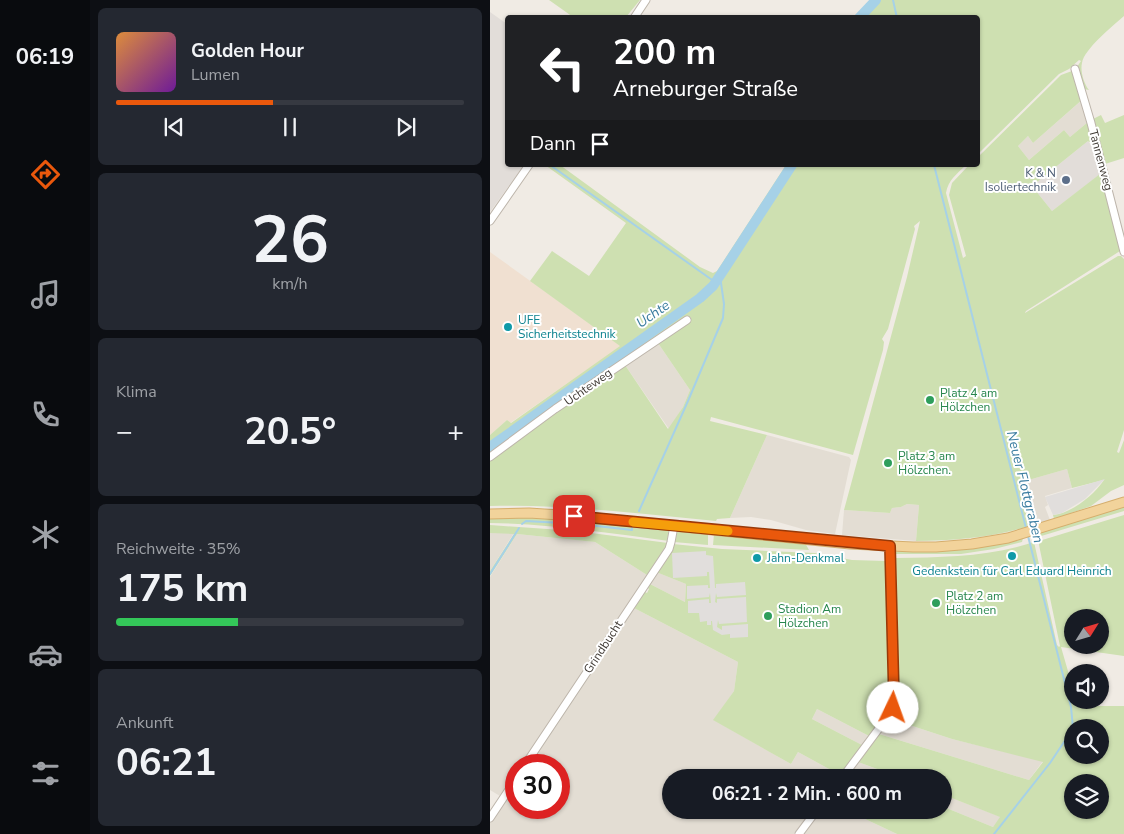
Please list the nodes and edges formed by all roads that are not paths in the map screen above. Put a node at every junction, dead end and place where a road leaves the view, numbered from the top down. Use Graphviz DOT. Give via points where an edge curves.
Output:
graph roads {
  1 [pos="646,0"];
  2 [pos="636,15"];
  3 [pos="1075,69"];
  4 [pos="529,167"];
  5 [pos="490,221"];
  6 [pos="1124,252"];
  7 [pos="687,320"];
  8 [pos="490,457"];
  9 [pos="1124,502"];
  10 [pos="490,514"];
  11 [pos="674,526"];
  12 [pos="890,546"];
  13 [pos="532,754"];
  14 [pos="849,769"];
  15 [pos="505,796"];
  16 [pos="490,818"];
  17 [pos="810,819"];
  18 [pos="799,834"];
  1 -- 2 [label="street"];
  3 -- 6 [label="street, Tannenweg"];
  4 -- 5 [label="street"];
  7 -- 8 [label="street, Uchteweg"];
  9 -- 12 [label="main road" via="1019,536 985,543"];
  10 -- 11 [label="main road" via="567,516"];
  11 -- 12 [label="main road"];
  11 -- 13 [label="street, Grindbucht" via="668,549"];
  12 -- 14 [label="street" via="894,700 889,715"];
  15 -- 16 [label="street"];
  17 -- 18 [label="street"];
}
